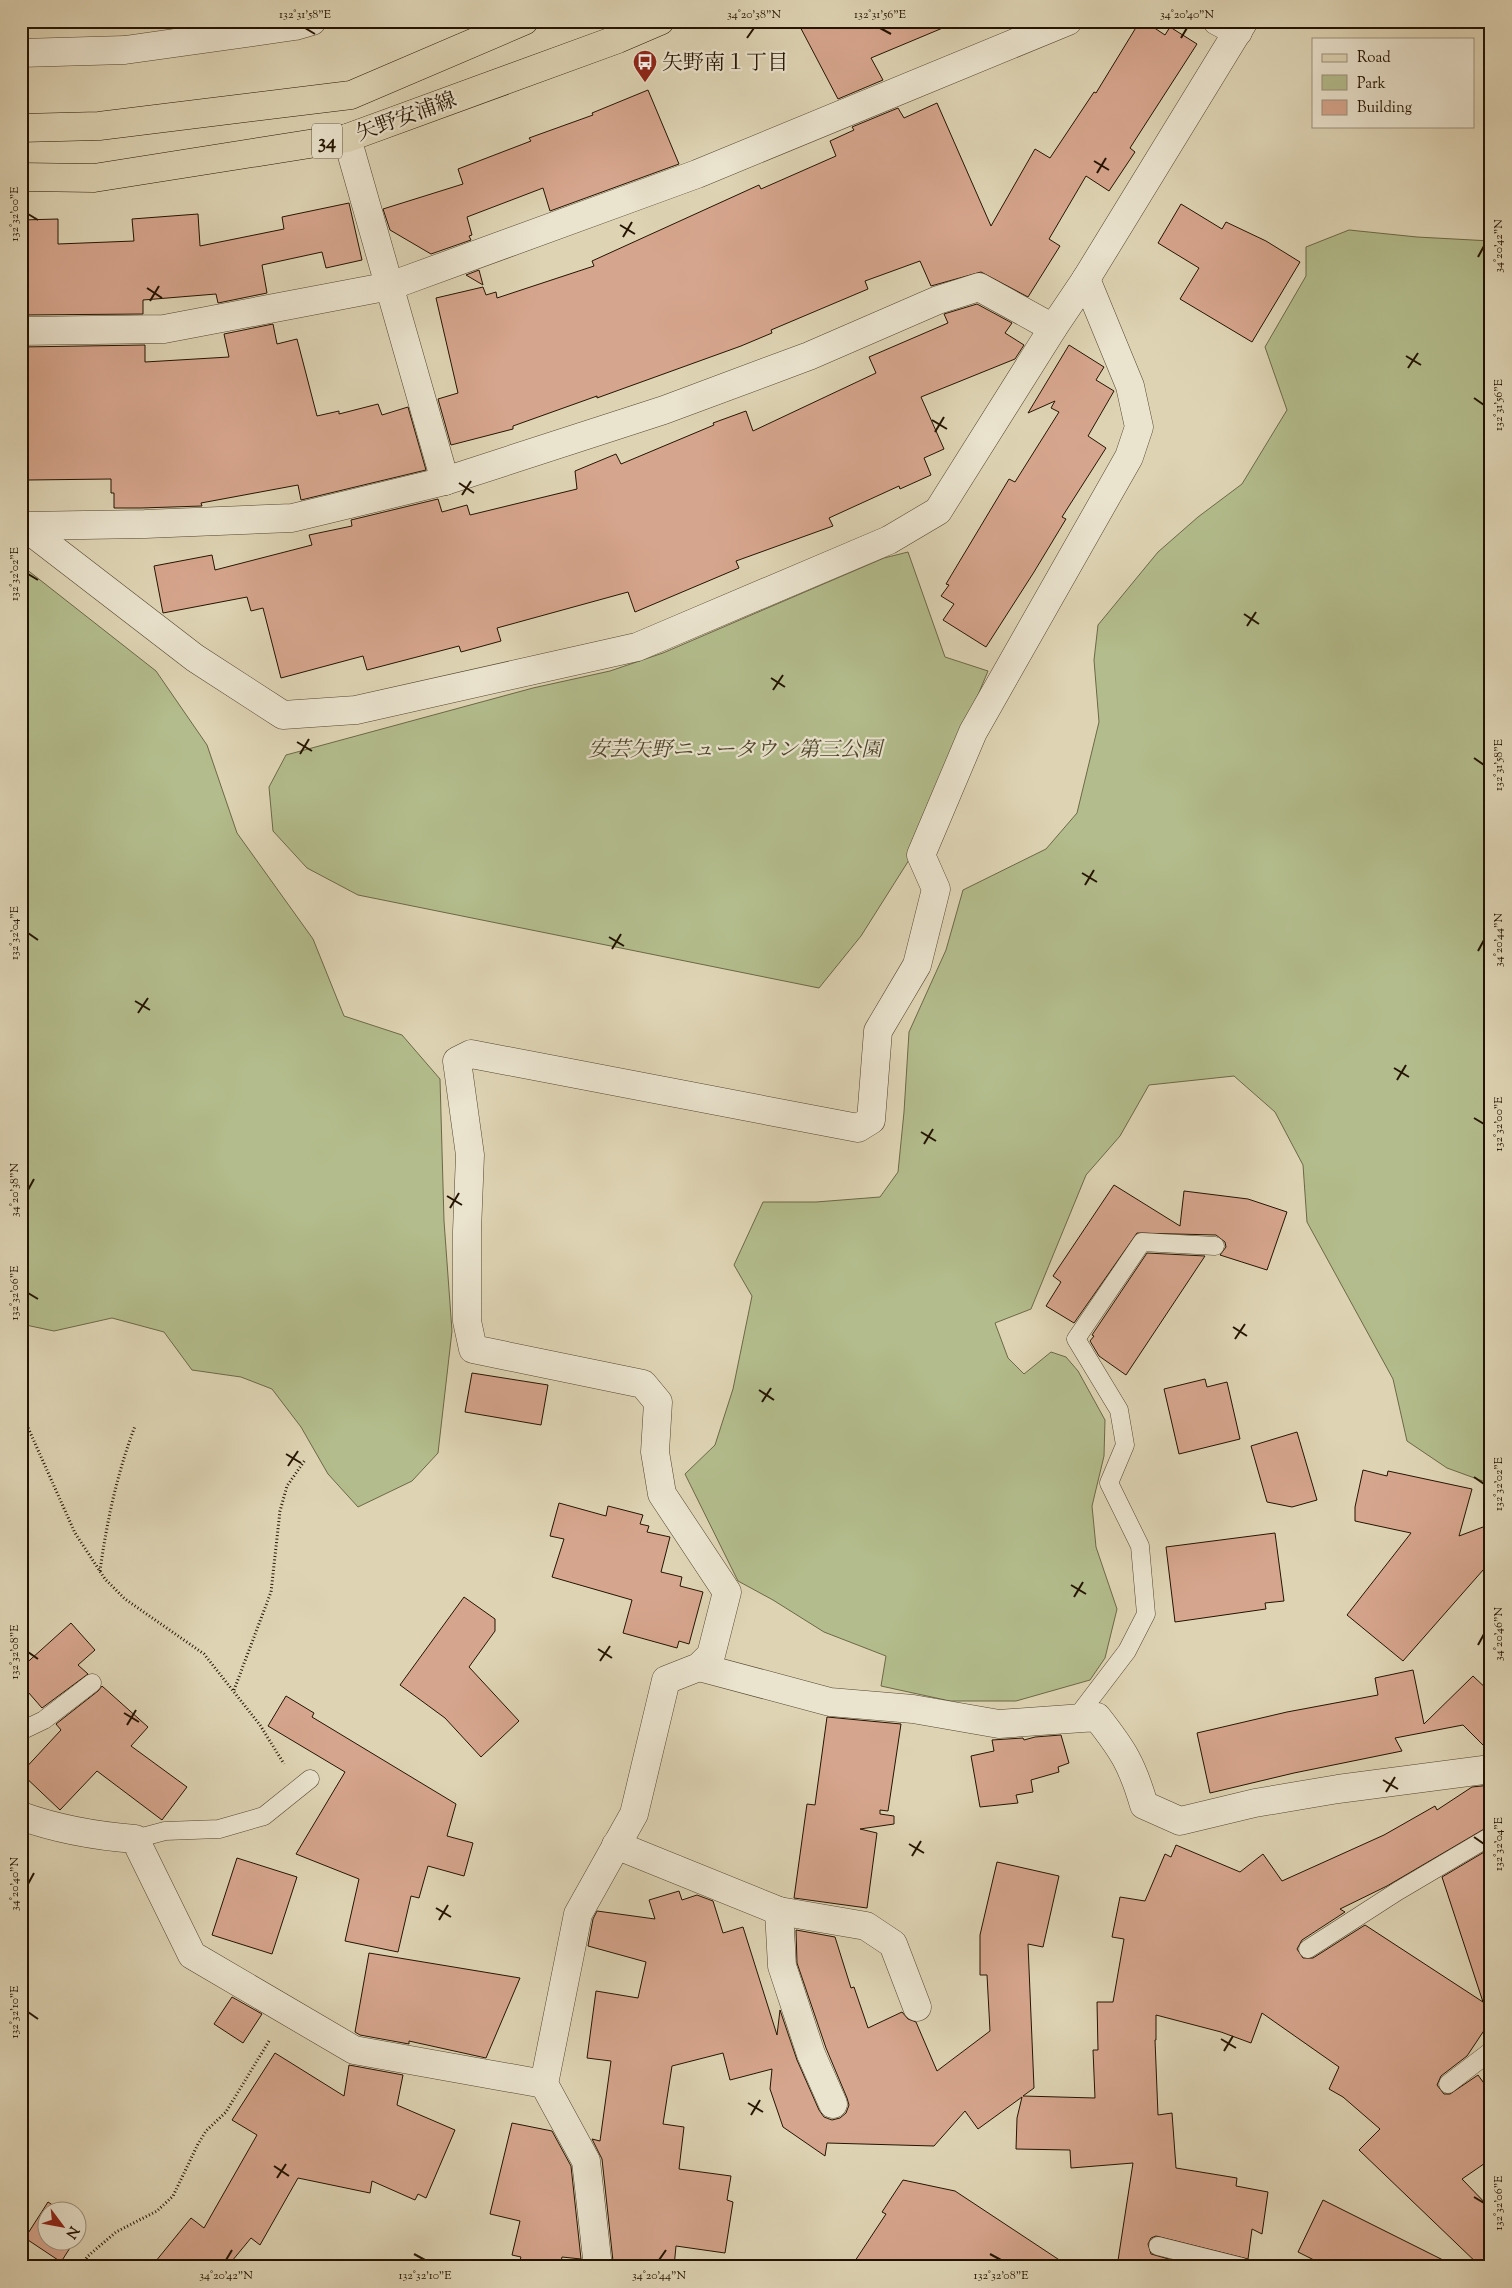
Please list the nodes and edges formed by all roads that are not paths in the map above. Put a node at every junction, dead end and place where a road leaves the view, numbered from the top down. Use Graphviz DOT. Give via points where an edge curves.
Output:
graph roads {
  1 [pos="312,21"];
  2 [pos="524,21"];
  3 [pos="660,21"];
  4 [pos="1068,21"];
  5 [pos="1233,25"];
  6 [pos="21,53"];
  7 [pos="21,128"];
  8 [pos="347,138"];
  9 [pos="21,177"];
  10 [pos="1086,279"];
  11 [pos="390,286"];
  12 [pos="1052,328"];
  13 [pos="21,331"];
  14 [pos="445,481"];
  15 [pos="22,525"];
  16 [pos="1215,1246"];
  17 [pos="699,1667"];
  18 [pos="92,1683"];
  19 [pos="1076,1718"];
  20 [pos="21,1731"];
  21 [pos="1491,1769"];
  22 [pos="304,1783"];
  23 [pos="21,1816"];
  24 [pos="1491,1836"];
  25 [pos="135,1839"];
  26 [pos="616,1845"];
  27 [pos="779,1911"];
  28 [pos="1308,1950"];
  29 [pos="917,2007"];
  30 [pos="1491,2050"];
  31 [pos="544,2084"];
  32 [pos="1448,2084"];
  33 [pos="833,2104"];
  34 [pos="1158,2246"];
  35 [pos="598,2267"];
  36 [pos="1242,2267"];
  1 -- 6 [label="street" via="125,50"];
  2 -- 7 [label="main road, 矢野安浦線 / 34" via="351,94 99,126"];
  3 -- 8 [label="main road, 矢野安浦線 / 34"];
  4 -- 11 [label="street" via="697,174"];
  5 -- 10 [label="street"];
  8 -- 9 [label="main road, 矢野安浦線 / 34" via="94,178"];
  8 -- 11 [label="street"];
  10 -- 12 [label="street"];
  10 -- 17 [label="street" via="1130,386 1139,427 1129,456 973,732 921,855 936,889 917,965 878,1031 871,1120 858,1128 471,1054 457,1060 470,1155 467,1320 473,1349 643,1384 658,1402 655,1452 662,1494 727,1592 711,1655"];
  11 -- 13 [label="street" via="164,329"];
  11 -- 14 [label="street"];
  12 -- 14 [label="street" via="979,287 938,300 809,356 664,410"];
  12 -- 15 [label="street" via="938,511 889,540 637,647 356,710 283,715 195,658"];
  14 -- 15 [label="street" via="292,518"];
  16 -- 19 [label="lane" via="1142,1242 1076,1339 1119,1410 1125,1445 1109,1482 1140,1546 1146,1614 1128,1651"];
  17 -- 19 [label="street" via="830,1702 913,1709 999,1724"];
  17 -- 26 [label="street" via="666,1680 634,1814"];
  18 -- 20 [label="lane" via="44,1720"];
  19 -- 21 [label="street" via="1097,1716 1122,1748 1134,1772 1144,1805 1180,1820 1329,1790"];
  22 -- 25 [label="lane" via="264,1816 219,1829 165,1831"];
  23 -- 25 [label="street" via="104,1837"];
  24 -- 28 [label="lane"];
  25 -- 31 [label="street" via="192,1955 354,2050"];
  26 -- 27 [label="street"];
  26 -- 31 [label="street" via="578,1914"];
  27 -- 29 [label="street" via="866,1926 893,1944"];
  27 -- 33 [label="street" via="782,1966 811,2054"];
  30 -- 32 [label="lane"];
  31 -- 35 [label="street" via="586,2161"];
  34 -- 36 [label="lane"];
}
